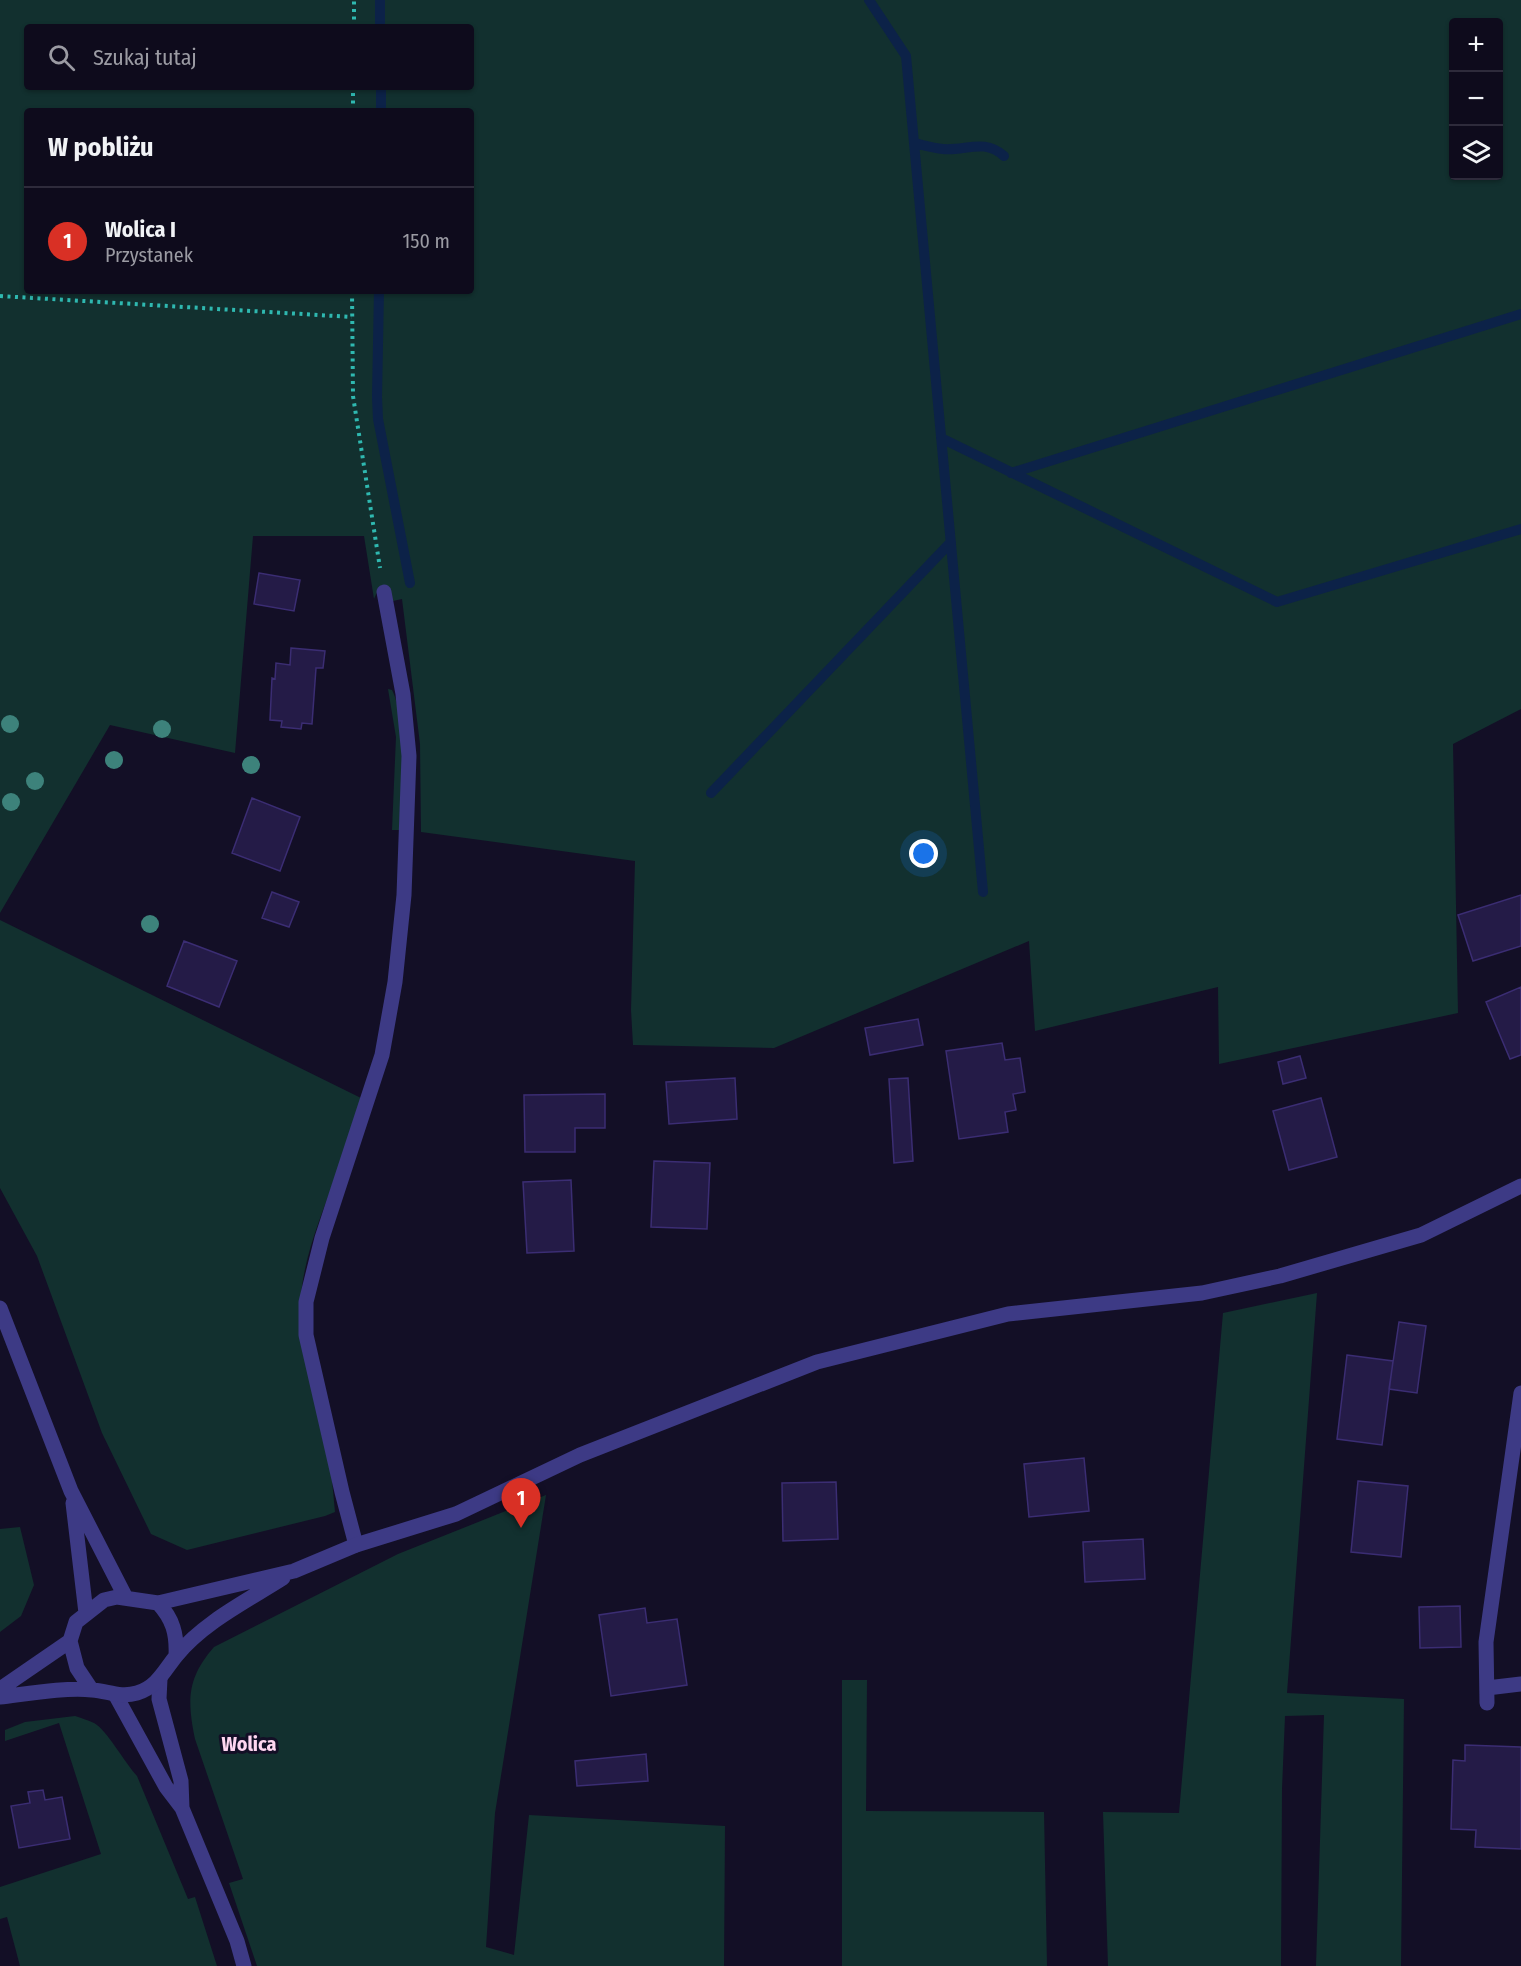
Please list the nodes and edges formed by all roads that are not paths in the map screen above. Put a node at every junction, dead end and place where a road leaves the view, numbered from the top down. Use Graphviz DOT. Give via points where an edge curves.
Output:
graph roads {
  1 [pos="384,592"];
  2 [pos="1521,1186"];
  3 [pos="0,1308"];
  4 [pos="1521,1393"];
  5 [pos="71,1491"];
  6 [pos="356,1545"];
  7 [pos="294,1571"];
  8 [pos="126,1598"];
  9 [pos="158,1603"];
  10 [pos="86,1613"];
  11 [pos="70,1641"];
  12 [pos="176,1656"];
  13 [pos="160,1679"];
  14 [pos="1521,1684"];
  15 [pos="0,1689"];
  16 [pos="91,1689"];
  17 [pos="116,1696"];
  18 [pos="0,1697"];
  19 [pos="182,1808"];
  20 [pos="244,1966"];
  1 -- 6 [label="street" via="403,694 409,756 395,982 382,1055 322,1238 306,1302 306,1335"];
  2 -- 6 [label="street" via="1421,1235 1280,1276 1202,1293 1008,1314 817,1362 580,1455 456,1514"];
  3 -- 5 [label="street"];
  4 -- 14 [label="street" via="1486,1642 1487,1696"];
  5 -- 8 [label="street"];
  5 -- 10 [label="street"];
  6 -- 7 [label="street"];
  7 -- 9 [label="street"];
  7 -- 12 [label="street" via="194,1637"];
  8 -- 9 [label="street"];
  8 -- 10 [label="street" via="104,1600"];
  9 -- 12 [label="street" via="172,1621"];
  10 -- 11 [label="street" via="76,1622"];
  11 -- 15 [label="street"];
  11 -- 16 [label="street" via="77,1668"];
  12 -- 13 [label="street"];
  13 -- 17 [label="street" via="135,1694"];
  13 -- 19 [label="street" via="159,1699 181,1781"];
  16 -- 17 [label="street"];
  16 -- 18 [label="street"];
  17 -- 19 [label="street" via="166,1787"];
  19 -- 20 [label="street"];
}
